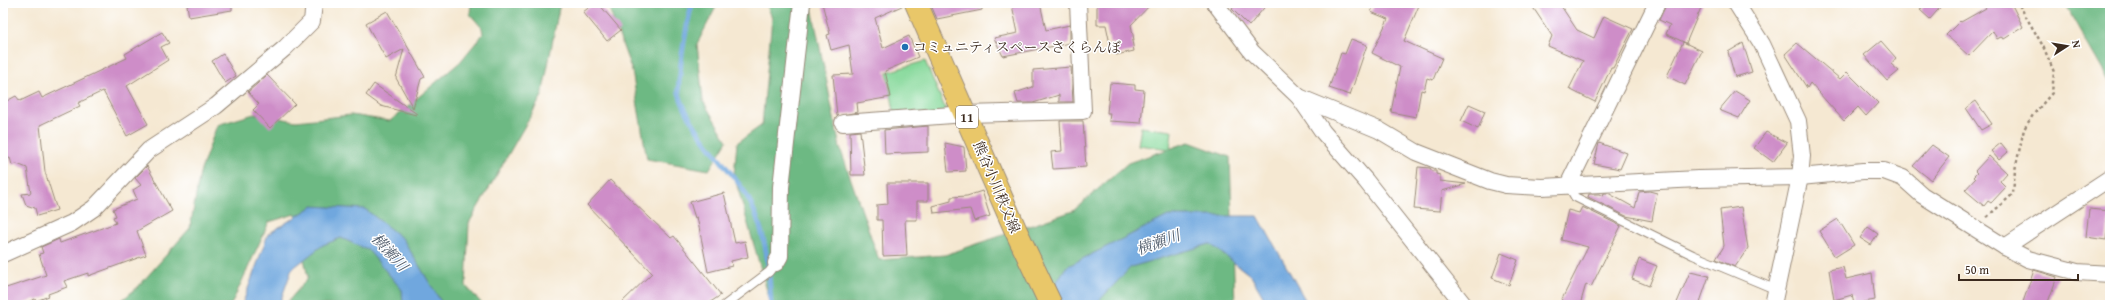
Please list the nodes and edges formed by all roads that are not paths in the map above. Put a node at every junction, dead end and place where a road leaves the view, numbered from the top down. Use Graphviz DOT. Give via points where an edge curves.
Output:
graph roads {
  1 [pos="314,3"];
  2 [pos="802,3"];
  3 [pos="916,3"];
  4 [pos="1078,3"];
  5 [pos="1215,3"];
  6 [pos="1657,3"];
  7 [pos="1736,3"];
  8 [pos="1299,97"];
  9 [pos="966,114"];
  10 [pos="843,123"];
  11 [pos="1800,177"];
  12 [pos="2110,178"];
  13 [pos="1568,185"];
  14 [pos="2005,247"];
  15 [pos="3,254"];
  16 [pos="776,263"];
  17 [pos="2110,274"];
  18 [pos="1775,297"];
  19 [pos="725,305"];
  20 [pos="1051,305"];
  21 [pos="1464,305"];
  1 -- 15 [label="street" via="312,21 285,48 216,106 149,150 94,208 72,223"];
  2 -- 16 [label="street" via="781,187 780,256"];
  3 -- 9 [label="main road, 熊谷小川秩父線 / 11"];
  4 -- 9 [label="street" via="1083,111"];
  5 -- 8 [label="street" via="1252,52"];
  6 -- 13 [label="street"];
  7 -- 11 [label="street" via="1762,44 1798,121 1802,156"];
  8 -- 13 [label="street" via="1379,130 1416,152 1490,181 1506,185 1542,187"];
  8 -- 21 [label="street" via="1323,132 1366,181"];
  9 -- 10 [label="street"];
  9 -- 20 [label="main road, 熊谷小川秩父線 / 11"];
  11 -- 13 [label="street"];
  11 -- 14 [label="street" via="1884,171 1903,178 1922,195"];
  11 -- 18 [label="street"];
  12 -- 14 [label="street"];
  13 -- 18 [label="lane" via="1575,197"];
  14 -- 17 [label="street" via="2038,262 2077,272"];
  16 -- 19 [label="lane" via="769,272"];
}
